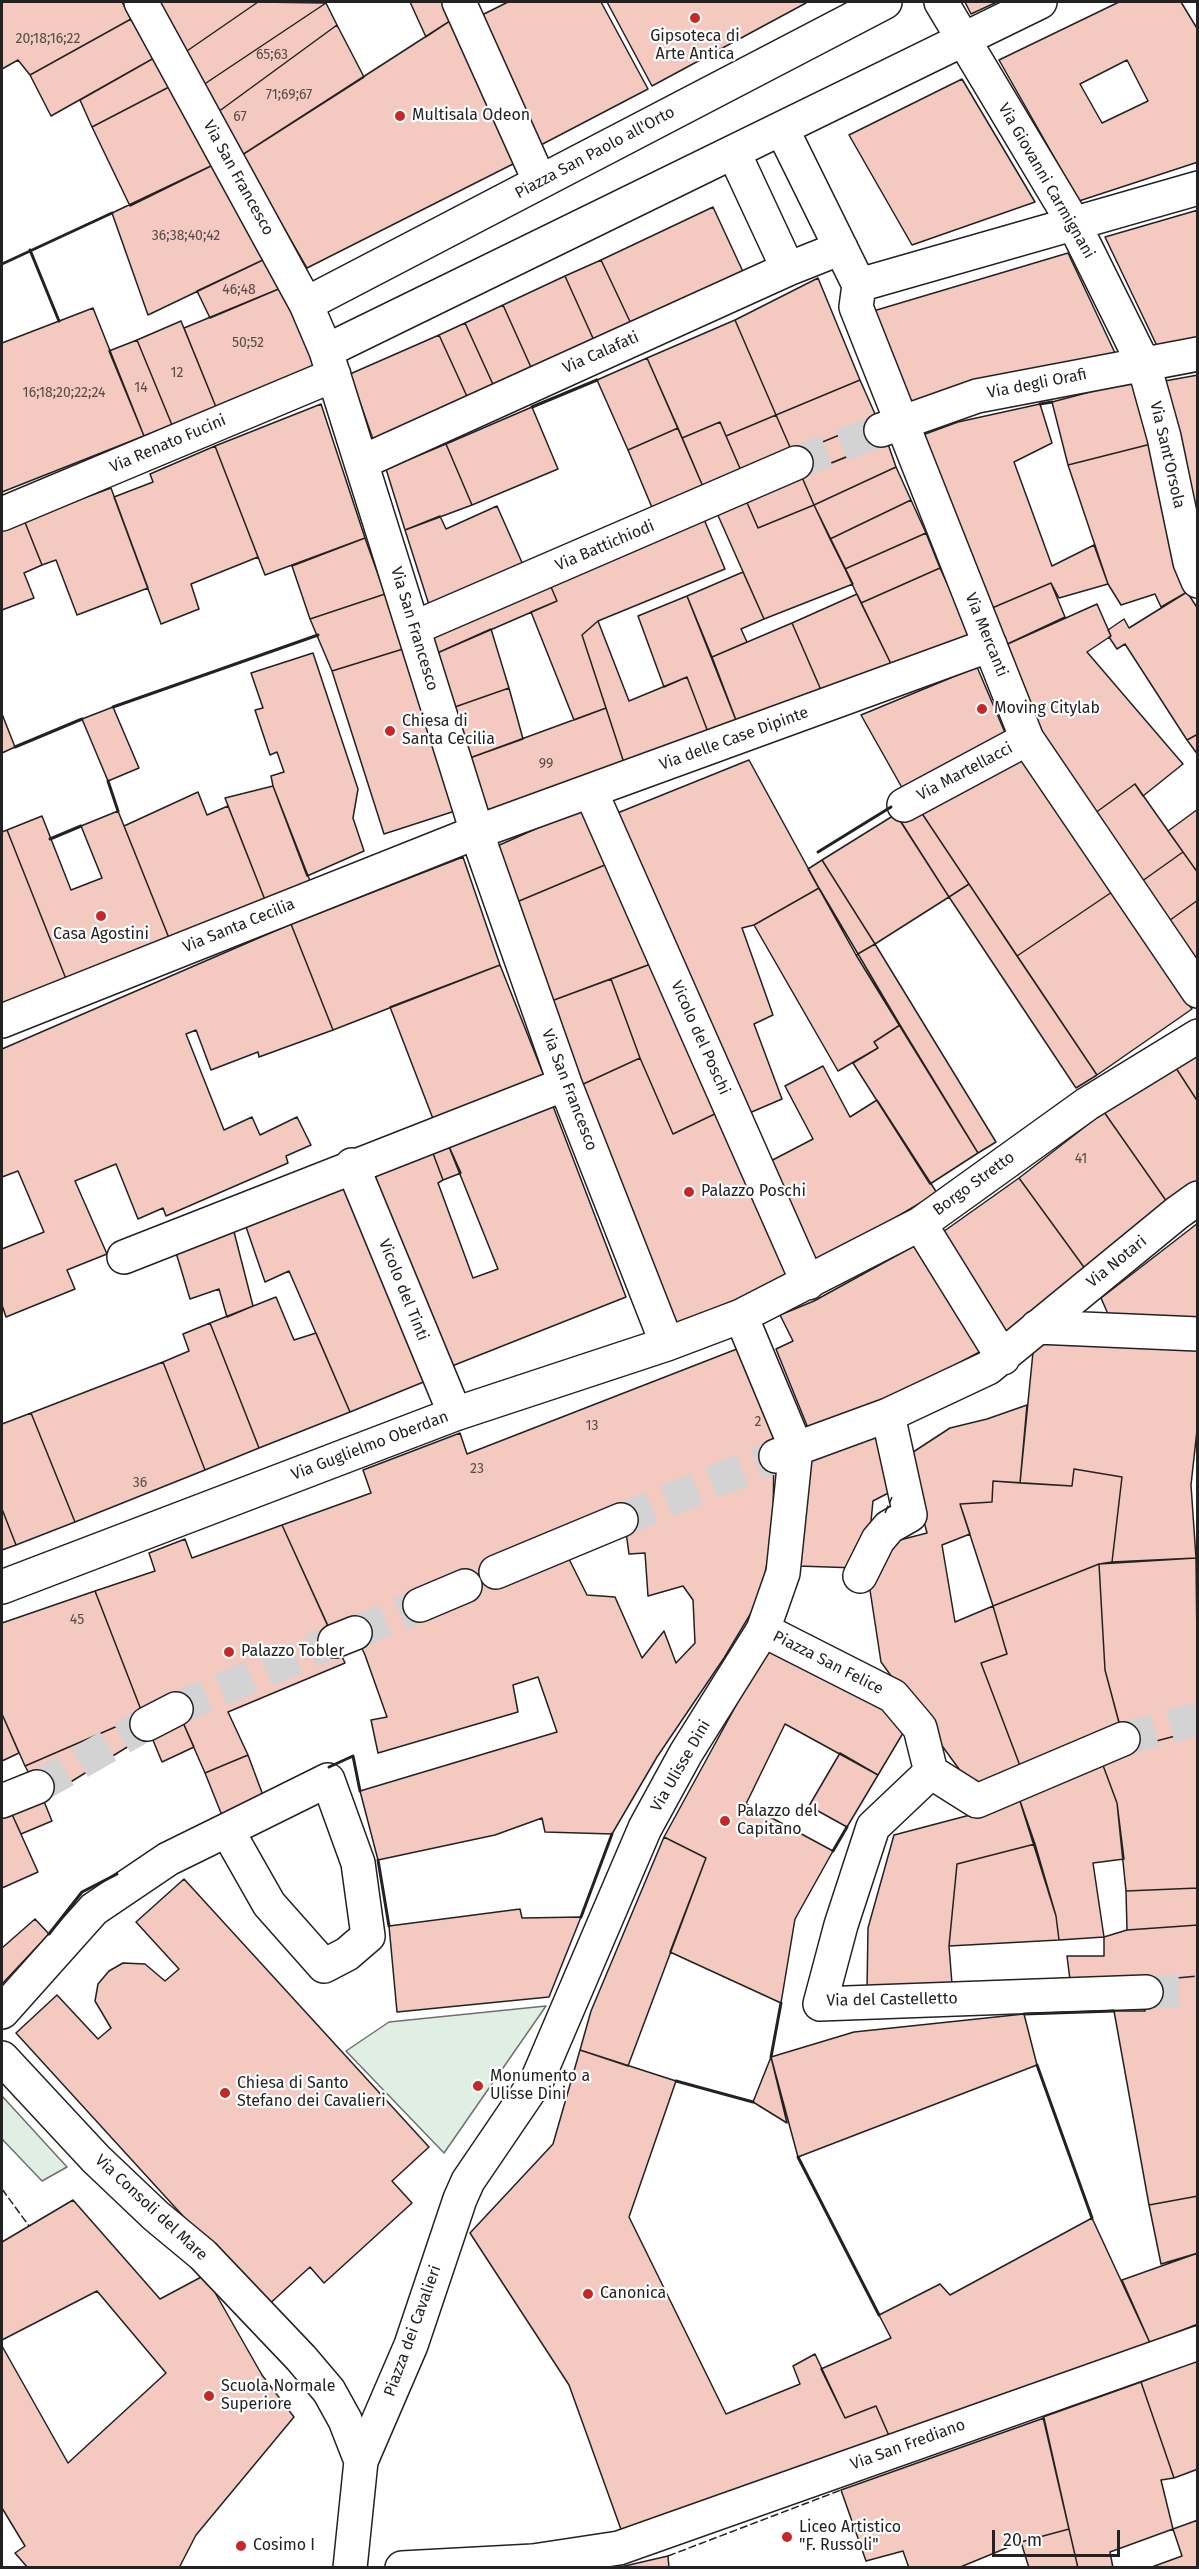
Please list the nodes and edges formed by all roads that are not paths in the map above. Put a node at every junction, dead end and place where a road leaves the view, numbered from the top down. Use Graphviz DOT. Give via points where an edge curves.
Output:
graph roads {
  1 [pos="141,2"];
  2 [pos="459,2"];
  3 [pos="885,2"];
  4 [pos="941,2"];
  5 [pos="1040,2"];
  6 [pos="961,39"];
  7 [pos="782,129"];
  8 [pos="734,153"];
  9 [pos="540,182"];
  10 [pos="1197,188"];
  11 [pos="1074,224"];
  12 [pos="841,248"];
  13 [pos="788,269"];
  14 [pos="859,285"];
  15 [pos="306,304"];
  16 [pos="1197,354"];
  17 [pos="330,363"];
  18 [pos="1144,365"];
  19 [pos="890,426"];
  20 [pos="362,462"];
  21 [pos="796,463"];
  22 [pos="2,514"];
  23 [pos="1197,581"];
  24 [pos="414,628"];
  25 [pos="990,645"];
  26 [pos="1027,739"];
  27 [pos="591,792"];
  28 [pos="904,805"];
  29 [pos="477,832"];
  30 [pos="1197,991"];
  31 [pos="2,1021"];
  32 [pos="1197,1036"];
  33 [pos="565,1084"];
  34 [pos="352,1165"];
  35 [pos="1197,1198"];
  36 [pos="920,1224"];
  37 [pos="124,1257"];
  38 [pos="808,1283"];
  39 [pos="741,1316"];
  40 [pos="1037,1327"];
  41 [pos="1197,1334"];
  42 [pos="667,1344"];
  43 [pos="1003,1358"];
  44 [pos="455,1414"];
  45 [pos="888,1415"];
  46 [pos="785,1453"];
  47 [pos="621,1520"];
  48 [pos="496,1572"];
  49 [pos="860,1576"];
  50 [pos="465,1586"];
  51 [pos="2,1587"];
  52 [pos="420,1605"];
  53 [pos="763,1630"];
  54 [pos="177,1709"];
  55 [pos="147,1724"];
  56 [pos="1123,1739"];
  57 [pos="931,1772"];
  58 [pos="37,1787"];
  59 [pos="2,1800"];
  60 [pos="227,1830"];
  61 [pos="1146,1992"];
  62 [pos="2,2012"];
  63 [pos="2,2058"];
  64 [pos="460,2199"];
  65 [pos="1197,2343"];
  66 [pos="301,2358"];
  67 [pos="361,2461"];
  68 [pos="350,2568"];
  69 [pos="402,2568"];
  1 -- 15 [label="street, Via San Francesco"];
  2 -- 9 [label="street"];
  3 -- 9 [label="street, Piazza San Paolo all'Orto"];
  4 -- 6 [label="street, Via Giovanni Carmignani"];
  5 -- 6 [label="street"];
  6 -- 7 [label="street"];
  6 -- 11 [label="street, Via Giovanni Carmignani"];
  7 -- 8 [label="street"];
  7 -- 12 [label="street"];
  8 -- 13 [label="street"];
  8 -- 17 [label="street"];
  9 -- 15 [label="street, Piazza San Paolo all'Orto"];
  10 -- 11 [label="street"];
  11 -- 14 [label="street"];
  11 -- 18 [label="street, Via Giovanni Carmignani"];
  12 -- 13 [label="street, Via Calafati"];
  12 -- 14 [label="street, Via Mercanti"];
  13 -- 20 [label="street, Via Calafati"];
  14 -- 19 [label="street, Via Mercanti" via="856,307"];
  15 -- 17 [label="street, Via San Francesco"];
  16 -- 18 [label="street, Via degli Orafi"];
  17 -- 20 [label="street, Via San Francesco"];
  17 -- 22 [label="street, Via Renato Fucini"];
  18 -- 19 [label="street, Via degli Orafi" via="977,396"];
  18 -- 23 [label="street, Via Sant'Orsola"];
  19 -- 25 [label="street, Via Mercanti"];
  20 -- 24 [label="street, Via San Francesco"];
  21 -- 24 [label="street, Via Battichiodi"];
  24 -- 29 [label="street, Via San Francesco"];
  25 -- 26 [label="street, Via Mercanti"];
  25 -- 27 [label="street, Via delle Case Dipinte"];
  26 -- 28 [label="street, Via Martellacci"];
  26 -- 30 [label="street, Via Mercanti"];
  27 -- 29 [label="street, Via delle Case Dipinte"];
  27 -- 38 [label="street, Vicolo del Poschi"];
  29 -- 31 [label="street, Via Santa Cecilia"];
  29 -- 33 [label="street, Via San Francesco"];
  32 -- 36 [label="street, Borgo Stretto" via="1087,1104"];
  33 -- 34 [label="street"];
  33 -- 42 [label="street, Via San Francesco"];
  34 -- 37 [label="street"];
  34 -- 44 [label="street, Vicolo del Tinti"];
  35 -- 40 [label="street, Via Notari"];
  36 -- 38 [label="street, Borgo Stretto"];
  36 -- 43 [label="street"];
  38 -- 39 [label="street, Borgo Stretto"];
  39 -- 42 [label="street, Via Guglielmo Oberdan"];
  39 -- 46 [label="street, Via Ulisse Dini"];
  40 -- 41 [label="street"];
  40 -- 43 [label="street, Via Notari"];
  42 -- 44 [label="street, Via Guglielmo Oberdan"];
  43 -- 45 [label="street, Via Notari"];
  44 -- 51 [label="street, Via Guglielmo Oberdan"];
  45 -- 46 [label="street, Via Notari"];
  45 -- 49 [label="street" via="910,1515 889,1527 878,1540"];
  46 -- 53 [label="street, Via Ulisse Dini" via="783,1573"];
  47 -- 48 [label="street"];
  50 -- 52 [label="street"];
  53 -- 57 [label="street, Piazza San Felice" via="893,1696 920,1728"];
  53 -- 64 [label="street, Via Ulisse Dini" via="686,1753 645,1828 538,2078 468,2181"];
  54 -- 55 [label="street"];
  56 -- 57 [label="street" via="976,1801"];
  57 -- 61 [label="street, Via del Castelletto" via="873,1827 820,2004"];
  58 -- 59 [label="street"];
  60 -- 60 [label="street" via="328,1780 358,1863 368,1936 347,1954 324,1966 268,1904"];
  60 -- 62 [label="street" via="168,1858 94,1909"];
  63 -- 66 [label="street, Via Consoli del Mare" via="96,2159 202,2255"];
  64 -- 67 [label="street, Piazza dei Cavalieri" via="411,2345"];
  65 -- 69 [label="street, Via San Frediano" via="619,2548 534,2561"];
  66 -- 67 [label="street, Piazza dei Cavalieri" via="329,2391"];
  67 -- 68 [label="street, Piazza dei Cavalieri"];
}
